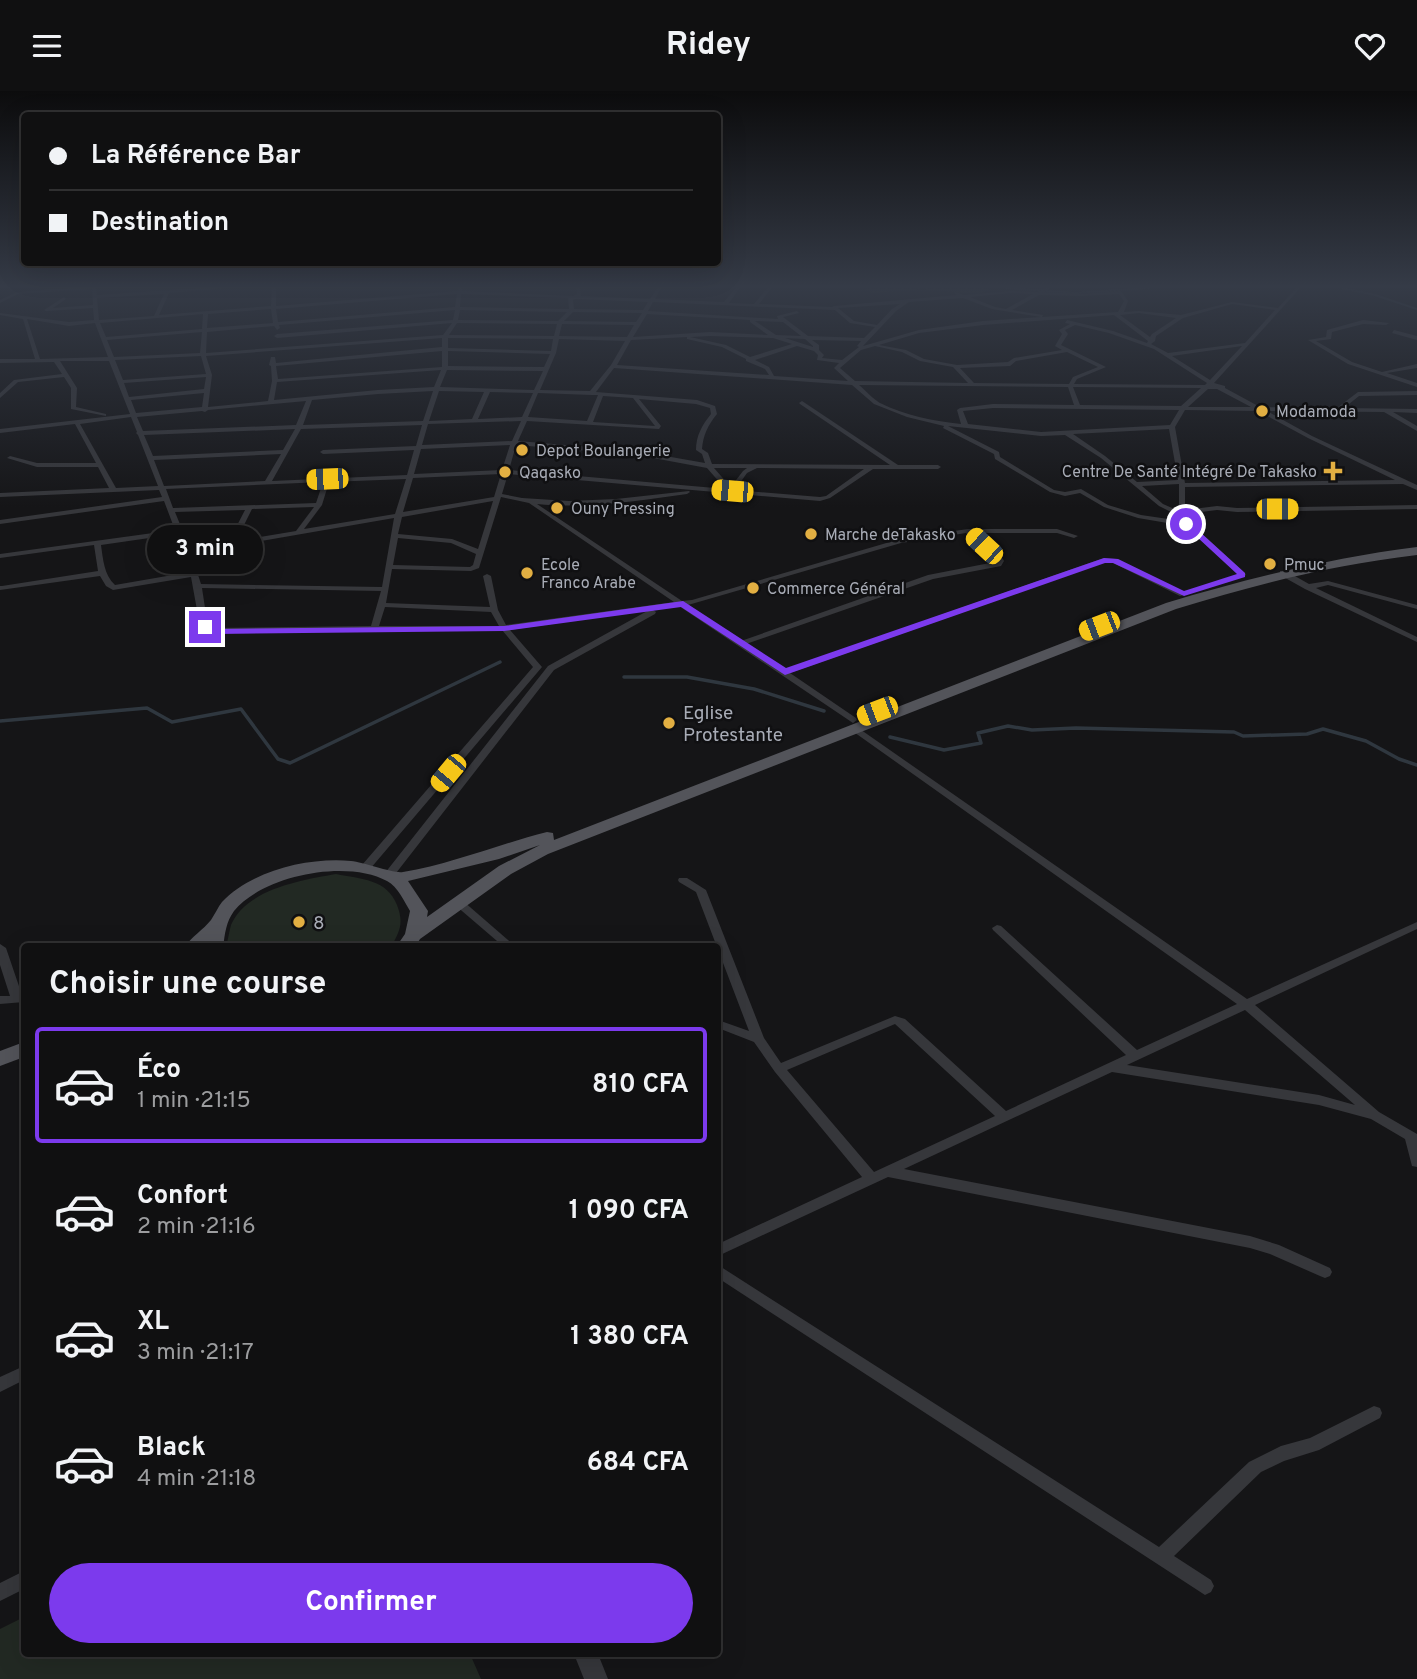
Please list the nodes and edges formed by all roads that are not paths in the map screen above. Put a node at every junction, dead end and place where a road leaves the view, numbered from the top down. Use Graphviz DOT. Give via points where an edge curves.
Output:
graph roads {
  1 [pos="106,359"];
  2 [pos="112,359"];
  3 [pos="204,359"];
  4 [pos="273,359"];
  5 [pos="335,359"];
  6 [pos="444,359"];
  7 [pos="550,359"];
  8 [pos="617,359"];
  9 [pos="820,359"];
  10 [pos="846,359"];
  11 [pos="920,359"];
  12 [pos="1019,359"];
  13 [pos="1084,359"];
  14 [pos="1172,359"];
  15 [pos="1232,359"];
  16 [pos="1343,359"];
  17 [pos="38,360"];
  18 [pos="56,360"];
  19 [pos="748,360"];
  20 [pos="0,361"];
  21 [pos="842,362"];
  22 [pos="272,365"];
  23 [pos="613,366"];
  24 [pos="1417,366"];
  25 [pos="957,367"];
  26 [pos="445,368"];
  27 [pos="546,369"];
  28 [pos="1382,373"];
  29 [pos="65,375"];
  30 [pos="209,375"];
  31 [pos="773,378"];
  32 [pos="121,381"];
  33 [pos="275,381"];
  34 [pos="854,383"];
  35 [pos="1416,384"];
  36 [pos="973,385"];
  37 [pos="1207,385"];
  38 [pos="1070,386"];
  39 [pos="437,389"];
  40 [pos="488,390"];
  41 [pos="206,391"];
  42 [pos="537,391"];
  43 [pos="592,393"];
  44 [pos="1417,393"];
  45 [pos="601,394"];
  46 [pos="0,396"];
  47 [pos="634,396"];
  48 [pos="128,399"];
  49 [pos="310,399"];
  50 [pos="270,403"];
  51 [pos="802,403"];
  52 [pos="1078,407"];
  53 [pos="1183,408"];
  54 [pos="205,410"];
  55 [pos="1260,410"];
  56 [pos="1339,410"];
  57 [pos="1384,410"];
  58 [pos="1417,411"];
  59 [pos="95,414"];
  60 [pos="132,416"];
  61 [pos="118,417"];
  62 [pos="526,419"];
  63 [pos="475,420"];
  64 [pos="426,421"];
  65 [pos="77,423"];
  66 [pos="589,423"];
  67 [pos="937,423"];
  68 [pos="965,426"];
  69 [pos="299,427"];
  70 [pos="1172,427"];
  71 [pos="1417,429"];
  72 [pos="0,431"];
  73 [pos="139,433"];
  74 [pos="1067,433"];
  75 [pos="514,443"];
  76 [pos="419,448"];
  77 [pos="323,452"];
  78 [pos="285,453"];
  79 [pos="152,457"];
  80 [pos="10,458"];
  81 [pos="98,461"];
  82 [pos="758,465"];
  83 [pos="709,466"];
  84 [pos="871,467"];
  85 [pos="897,467"];
  86 [pos="938,467"];
  87 [pos="507,472"];
  88 [pos="412,476"];
  89 [pos="327,479"];
  90 [pos="268,482"];
  91 [pos="1182,483"];
  92 [pos="1135,484"];
  93 [pos="1412,484"];
  94 [pos="725,485"];
  95 [pos="160,487"];
  96 [pos="733,488"];
  97 [pos="113,489"];
  98 [pos="707,489"];
  99 [pos="717,490"];
  100 [pos="746,492"];
  101 [pos="0,495"];
  102 [pos="498,496"];
  103 [pos="165,499"];
  104 [pos="533,503"];
  105 [pos="319,505"];
  106 [pos="1417,507"];
  107 [pos="249,508"];
  108 [pos="170,510"];
  109 [pos="1182,513"];
  110 [pos="398,517"];
  111 [pos="0,522"];
  112 [pos="1186,524"];
  113 [pos="178,531"];
  114 [pos="968,531"];
  115 [pos="299,532"];
  116 [pos="396,536"];
  117 [pos="1074,536"];
  118 [pos="97,543"];
  119 [pos="231,544"];
  120 [pos="1417,545"];
  121 [pos="1417,551"];
  122 [pos="187,552"];
  123 [pos="478,552"];
  124 [pos="0,556"];
  125 [pos="389,567"];
  126 [pos="103,573"];
  127 [pos="1283,573"];
  128 [pos="194,574"];
  129 [pos="1242,575"];
  130 [pos="487,576"];
  131 [pos="198,586"];
  132 [pos="1308,587"];
  133 [pos="2,588"];
  134 [pos="384,589"];
  135 [pos="1184,594"];
  136 [pos="683,604"];
  137 [pos="382,605"];
  138 [pos="1417,607"];
  139 [pos="660,608"];
  140 [pos="494,610"];
  141 [pos="504,628"];
  142 [pos="374,629"];
  143 [pos="1417,640"];
  144 [pos="742,643"];
  145 [pos="785,672"];
  146 [pos="853,724"];
  147 [pos="366,867"];
  148 [pos="393,877"];
  149 [pos="683,880"];
  150 [pos="459,903"];
  151 [pos="217,925"];
  152 [pos="997,928"];
  153 [pos="1413,931"];
  154 [pos="409,941"];
  155 [pos="198,943"];
  156 [pos="215,943"];
  157 [pos="506,943"];
  158 [pos="0,948"];
  159 [pos="21,999"];
  160 [pos="0,1000"];
  161 [pos="1246,1004"];
  162 [pos="721,1025"];
  163 [pos="21,1038"];
  164 [pos="758,1039"];
  165 [pos="0,1046"];
  166 [pos="21,1050"];
  167 [pos="1134,1055"];
  168 [pos="0,1059"];
  169 [pos="1110,1067"];
  170 [pos="779,1069"];
  171 [pos="1375,1115"];
  172 [pos="1003,1116"];
  173 [pos="1414,1138"];
  174 [pos="1417,1162"];
  175 [pos="885,1171"];
  176 [pos="871,1178"];
  177 [pos="721,1249"];
  178 [pos="1325,1272"];
  179 [pos="721,1273"];
  180 [pos="21,1374"];
  181 [pos="0,1385"];
  182 [pos="1374,1413"];
  183 [pos="1161,1556"];
  184 [pos="21,1582"];
  185 [pos="1205,1586"];
  186 [pos="0,1592"];
  187 [pos="587,1657"];
  188 [pos="596,1679"];
  1 -- 18 [label="street"];
  2 -- 32 [label="street"];
  3 -- 30 [label="street"];
  4 -- 22 [label="street"];
  5 -- 22 [label="street"];
  6 -- 26 [label="street"];
  7 -- 27 [label="street"];
  8 -- 23 [label="street"];
  9 -- 21 [label="street"];
  10 -- 21 [label="street"];
  11 -- 25 [label="street"];
  12 -- 25 [label="street" via="1010,364"];
  13 -- 38 [label="street" via="1103,367 1077,376"];
  14 -- 37 [label="street"];
  15 -- 37 [label="street"];
  16 -- 28 [label="street"];
  17 -- 18 [label="street"];
  17 -- 20 [label="street"];
  18 -- 29 [label="street"];
  19 -- 31 [label="street" via="767,368"];
  21 -- 34 [label="street" via="838,368"];
  22 -- 33 [label="street"];
  23 -- 31 [label="street"];
  23 -- 43 [label="street"];
  24 -- 28 [label="street"];
  25 -- 36 [label="street"];
  26 -- 27 [label="street"];
  26 -- 33 [label="street"];
  26 -- 39 [label="street"];
  27 -- 42 [label="street"];
  28 -- 35 [label="street"];
  29 -- 46 [label="street" via="16,381"];
  29 -- 59 [label="street" via="74,388 73,408"];
  30 -- 32 [label="street"];
  30 -- 41 [label="street"];
  31 -- 34 [label="street"];
  32 -- 48 [label="street"];
  33 -- 50 [label="street"];
  34 -- 36 [label="street"];
  34 -- 67 [label="street" via="883,406"];
  36 -- 38 [label="street"];
  37 -- 38 [label="street"];
  37 -- 53 [label="street"];
  37 -- 55 [label="street" via="1223,387"];
  38 -- 52 [label="street"];
  39 -- 40 [label="street"];
  39 -- 49 [label="street"];
  39 -- 64 [label="street"];
  40 -- 42 [label="street"];
  40 -- 63 [label="street"];
  41 -- 48 [label="street"];
  41 -- 54 [label="street"];
  42 -- 43 [label="street"];
  42 -- 62 [label="street"];
  43 -- 45 [label="street"];
  44 -- 56 [label="street" via="1358,394"];
  45 -- 47 [label="street"];
  45 -- 66 [label="street"];
  47 -- 66 [label="street" via="657,428"];
  47 -- 83 [label="street" via="713,407 699,446"];
  48 -- 60 [label="street"];
  49 -- 50 [label="street"];
  49 -- 69 [label="street"];
  50 -- 54 [label="street"];
  51 -- 85 [label="street"];
  52 -- 53 [label="street"];
  52 -- 68 [label="street" via="968,407 960,412"];
  53 -- 55 [label="street"];
  53 -- 70 [label="street"];
  54 -- 60 [label="street"];
  55 -- 56 [label="street"];
  55 -- 93 [label="street"];
  56 -- 57 [label="street"];
  57 -- 58 [label="street"];
  57 -- 71 [label="street"];
  59 -- 61 [label="street"];
  59 -- 65 [label="street"];
  60 -- 61 [label="street"];
  60 -- 73 [label="street"];
  61 -- 65 [label="street"];
  62 -- 63 [label="street"];
  62 -- 66 [label="street"];
  62 -- 75 [label="street"];
  63 -- 64 [label="street"];
  64 -- 69 [label="street"];
  64 -- 76 [label="street"];
  65 -- 72 [label="street"];
  65 -- 81 [label="street"];
  67 -- 68 [label="street"];
  67 -- 112 [label="street" via="997,453 1052,491 1081,491 1106,506 1140,517"];
  68 -- 74 [label="street" via="1041,435"];
  69 -- 73 [label="street"];
  69 -- 78 [label="street"];
  70 -- 74 [label="street"];
  70 -- 91 [label="street"];
  73 -- 79 [label="street"];
  74 -- 92 [label="street"];
  75 -- 76 [label="street"];
  75 -- 83 [label="street" via="637,453"];
  75 -- 87 [label="street"];
  76 -- 77 [label="street"];
  76 -- 88 [label="street"];
  78 -- 79 [label="street"];
  78 -- 90 [label="street"];
  79 -- 95 [label="street"];
  80 -- 81 [label="street" via="66,465"];
  81 -- 97 [label="street"];
  82 -- 83 [label="street"];
  82 -- 84 [label="street"];
  82 -- 96 [label="street"];
  83 -- 94 [label="street"];
  84 -- 85 [label="street"];
  84 -- 100 [label="street" via="824,498"];
  85 -- 86 [label="street"];
  87 -- 88 [label="street"];
  87 -- 98 [label="street"];
  87 -- 102 [label="street"];
  88 -- 89 [label="street"];
  88 -- 110 [label="street"];
  89 -- 90 [label="street"];
  89 -- 105 [label="street"];
  90 -- 95 [label="street"];
  91 -- 92 [label="street"];
  91 -- 93 [label="street"];
  91 -- 109 [label="street"];
  92 -- 109 [label="street" via="1161,505"];
  94 -- 96 [label="street"];
  94 -- 99 [label="street"];
  95 -- 97 [label="street"];
  95 -- 103 [label="street"];
  96 -- 100 [label="street"];
  97 -- 101 [label="street"];
  98 -- 99 [label="street"];
  98 -- 104 [label="street" via="596,504"];
  99 -- 100 [label="street"];
  102 -- 104 [label="street"];
  102 -- 110 [label="street"];
  102 -- 123 [label="street"];
  103 -- 108 [label="street"];
  103 -- 111 [label="street"];
  104 -- 136 [label="street"];
  105 -- 107 [label="street"];
  105 -- 115 [label="street"];
  106 -- 109 [label="street" via="1217,508"];
  107 -- 108 [label="street"];
  107 -- 119 [label="street"];
  108 -- 113 [label="street"];
  109 -- 112 [label="street"];
  110 -- 115 [label="street"];
  110 -- 116 [label="street"];
  112 -- 129 [label="street"];
  113 -- 118 [label="street"];
  113 -- 122 [label="street"];
  114 -- 117 [label="street" via="1057,531"];
  114 -- 136 [label="street" via="877,546"];
  114 -- 144 [label="street" via="998,564 931,577"];
  115 -- 119 [label="street"];
  116 -- 123 [label="street" via="452,541"];
  116 -- 125 [label="street"];
  118 -- 124 [label="street"];
  118 -- 126 [label="street"];
  119 -- 122 [label="street"];
  120 -- 129 [label="main road"];
  121 -- 127 [label="main road"];
  122 -- 128 [label="street"];
  123 -- 125 [label="street" via="471,569"];
  125 -- 134 [label="street"];
  126 -- 128 [label="street" via="113,588"];
  126 -- 133 [label="street"];
  127 -- 132 [label="street"];
  127 -- 146 [label="main road" via="1171,606"];
  128 -- 131 [label="street"];
  129 -- 135 [label="main road"];
  130 -- 140 [label="street"];
  131 -- 134 [label="street"];
  131 -- 142 [label="street" via="208,630"];
  132 -- 138 [label="street" via="1328,583"];
  132 -- 143 [label="street"];
  134 -- 137 [label="street"];
  135 -- 145 [label="street" via="1115,561 1104,561"];
  135 -- 146 [label="main road"];
  136 -- 139 [label="street"];
  136 -- 144 [label="street"];
  137 -- 140 [label="street"];
  137 -- 142 [label="street"];
  139 -- 141 [label="street"];
  139 -- 148 [label="street" via="551,668"];
  140 -- 141 [label="street"];
  141 -- 142 [label="street"];
  141 -- 147 [label="street" via="538,667"];
  144 -- 145 [label="street"];
  145 -- 146 [label="street"];
  146 -- 148 [label="main road" via="536,841"];
  146 -- 150 [label="main road" via="542,850"];
  146 -- 161 [label="street"];
  147 -- 148 [label="main road"];
  147 -- 151 [label="main road" via="331,865 270,879 229,907"];
  148 -- 154 [label="main road" via="419,911"];
  149 -- 164 [label="street" via="701,890"];
  150 -- 154 [label="main road"];
  150 -- 157 [label="street"];
  151 -- 155 [label="main road"];
  151 -- 156 [label="main road"];
  152 -- 167 [label="street"];
  153 -- 161 [label="street"];
  158 -- 159 [label="street"];
  159 -- 160 [label="street"];
  161 -- 167 [label="street"];
  161 -- 171 [label="street"];
  162 -- 164 [label="street"];
  163 -- 165 [label="main road"];
  164 -- 170 [label="street"];
  166 -- 168 [label="main road"];
  167 -- 169 [label="street"];
  169 -- 171 [label="street" via="1320,1100"];
  169 -- 172 [label="street"];
  170 -- 172 [label="street" via="901,1021"];
  170 -- 176 [label="street"];
  171 -- 173 [label="street"];
  172 -- 175 [label="street"];
  173 -- 174 [label="street"];
  175 -- 176 [label="street"];
  175 -- 178 [label="street" via="1238,1240 1274,1249"];
  176 -- 177 [label="street"];
  179 -- 183 [label="street"];
  180 -- 181 [label="street"];
  182 -- 183 [label="street" via="1313,1445 1255,1467"];
  183 -- 185 [label="street"];
  184 -- 186 [label="street"];
  187 -- 188 [label="street"];
}
